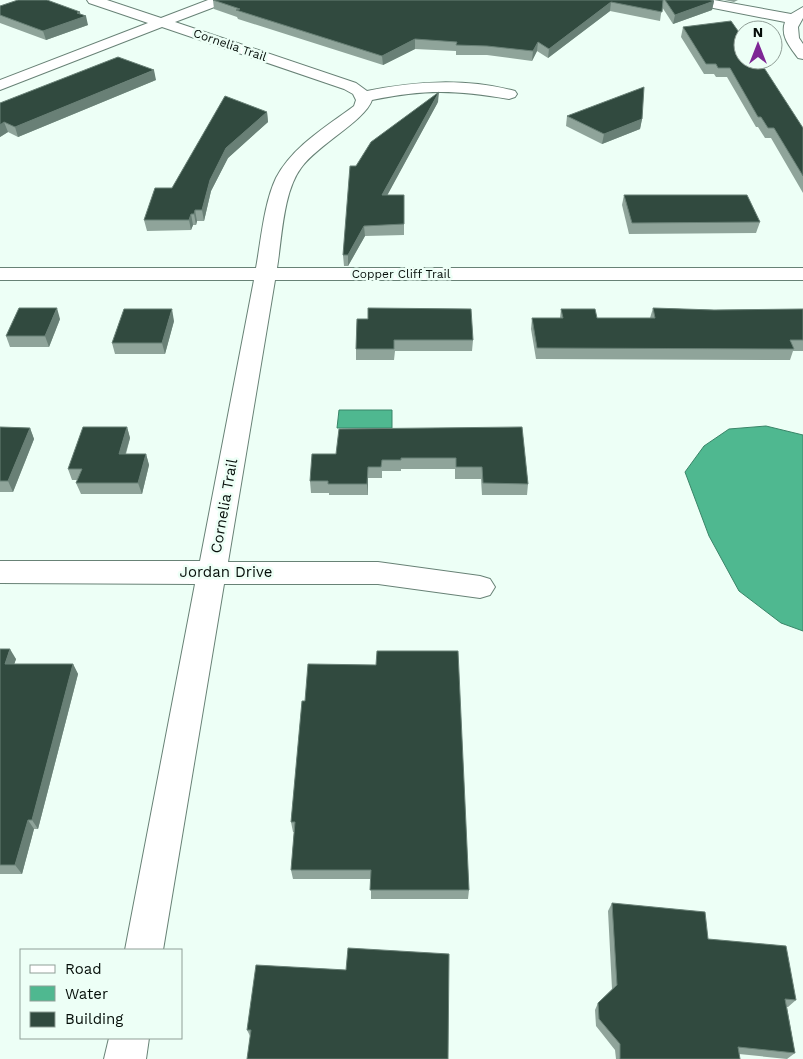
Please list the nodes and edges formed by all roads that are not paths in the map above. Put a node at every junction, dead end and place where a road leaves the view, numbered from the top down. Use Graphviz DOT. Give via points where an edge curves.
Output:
graph roads {
  1 [pos="94,0"];
  2 [pos="220,0"];
  3 [pos="693,0"];
  4 [pos="798,15"];
  5 [pos="162,22"];
  6 [pos="803,55"];
  7 [pos="0,85"];
  8 [pos="509,94"];
  9 [pos="363,97"];
  10 [pos="0,274"];
  11 [pos="265,274"];
  12 [pos="803,274"];
  13 [pos="0,572"];
  14 [pos="212,572"];
  15 [pos="480,588"];
  16 [pos="144,949"];
  17 [pos="129,1039"];
  18 [pos="125,1059"];
  1 -- 5 [label="street, Cornelia Trail"];
  2 -- 5 [label="street"];
  3 -- 4 [label="street"];
  4 -- 6 [label="street" via="790,35"];
  5 -- 7 [label="street"];
  5 -- 9 [label="street, Cornelia Trail" via="350,86"];
  8 -- 9 [label="street" via="432,86"];
  9 -- 11 [label="street, Cornelia Trail" via="364,103 360,108 303,154 286,177"];
  10 -- 11 [label="street, Copper Cliff Trail"];
  11 -- 12 [label="street, Copper Cliff Trail"];
  11 -- 14 [label="street, Cornelia Trail"];
  13 -- 14 [label="street, Jordan Drive"];
  14 -- 15 [label="street, Jordan Drive" via="389,574"];
  14 -- 16 [label="street, Cornelia Trail"];
  17 -- 18 [label="street"];
}
